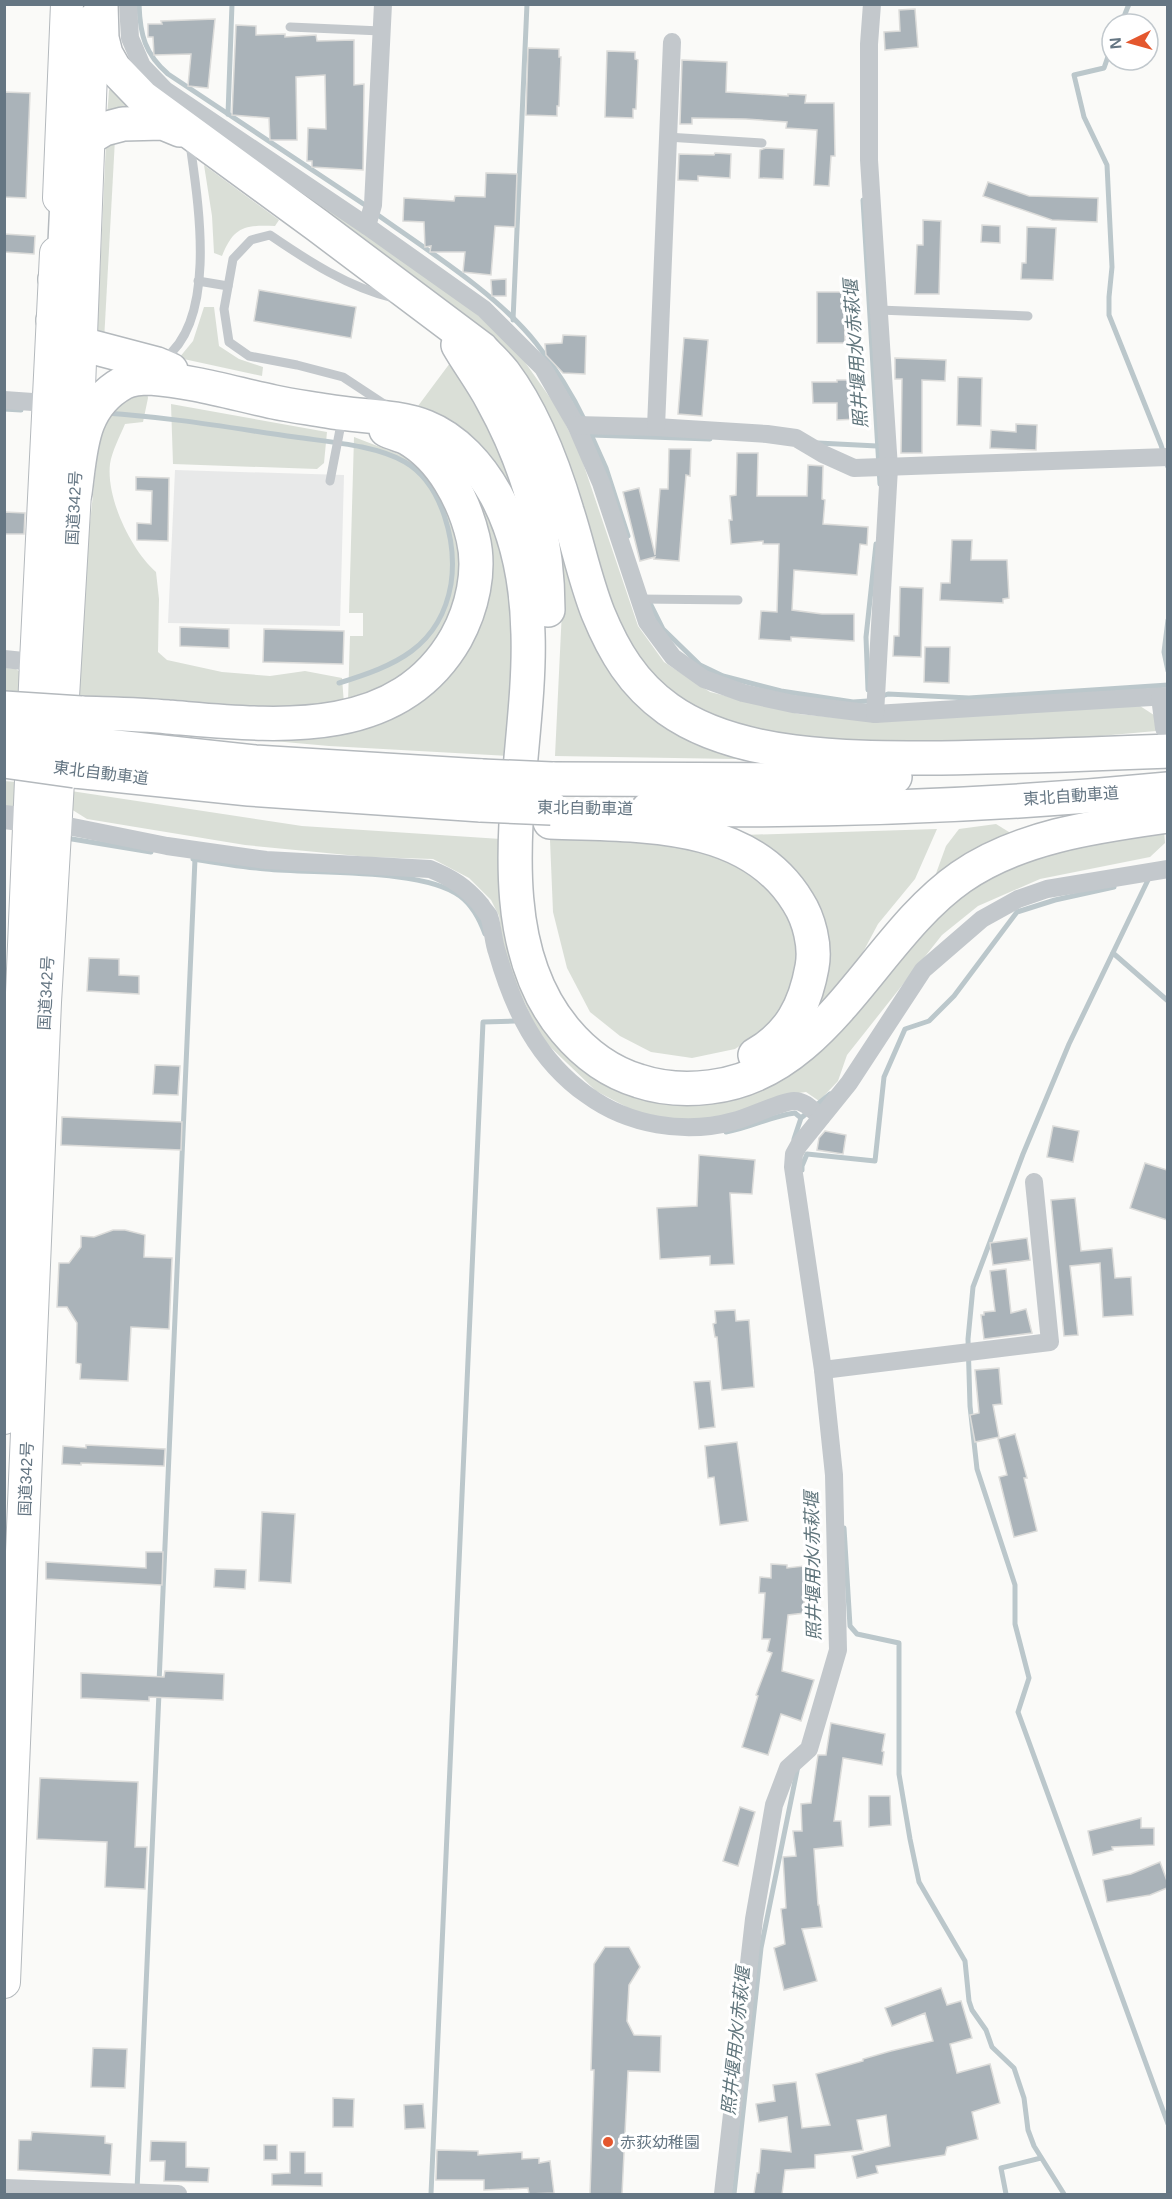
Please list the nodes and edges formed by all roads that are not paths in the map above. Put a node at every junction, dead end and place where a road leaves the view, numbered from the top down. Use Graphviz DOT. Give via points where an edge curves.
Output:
graph roads {
  1 [pos="67,4"];
  2 [pos="94,4"];
  3 [pos="101,4"];
  4 [pos="128,4"];
  5 [pos="383,4"];
  6 [pos="872,4"];
  7 [pos="290,27"];
  8 [pos="381,31"];
  9 [pos="672,42"];
  10 [pos="188,132"];
  11 [pos="668,137"];
  12 [pos="89,138"];
  13 [pos="762,143"];
  14 [pos="367,225"];
  15 [pos="55,279"];
  16 [pos="198,281"];
  17 [pos="228,286"];
  18 [pos="879,310"];
  19 [pos="435,313"];
  20 [pos="1028,316"];
  21 [pos="53,320"];
  22 [pos="81,344"];
  23 [pos="157,364"];
  24 [pos="206,385"];
  25 [pos="4,400"];
  26 [pos="47,403"];
  27 [pos="343,414"];
  28 [pos="411,422"];
  29 [pos="576,425"];
  30 [pos="656,427"];
  31 [pos="1167,457"];
  32 [pos="889,468"];
  33 [pos="330,481"];
  34 [pos="75,493"];
  35 [pos="638,599"];
  36 [pos="738,600"];
  37 [pos="4,658"];
  38 [pos="51,664"];
  39 [pos="1164,697"];
  40 [pos="4,708"];
  41 [pos="875,714"];
  42 [pos="4,733"];
  43 [pos="79,742"];
  44 [pos="1166,746"];
  45 [pos="4,761"];
  46 [pos="1167,789"];
  47 [pos="481,800"];
  48 [pos="551,803"];
  49 [pos="1167,816"];
  50 [pos="30,820"];
  51 [pos="1167,869"];
  52 [pos="24,1001"];
  53 [pos="821,1117"];
  54 [pos="1034,1182"];
  55 [pos="823,1370"];
  56 [pos="4,1418"];
  57 [pos="13,1595"];
  58 [pos="4,1982"];
  59 [pos="4,2188"];
  60 [pos="178,2194"];
  61 [pos="723,2194"];
  1 -- 15 [label="highway, 国道342号"];
  2 -- 12 [label="highway, 国道342号"];
  3 -- 10 [label="highway" via="102,38 114,68 142,98"];
  4 -- 14 [label="street" via="130,38 142,66 165,90"];
  5 -- 8 [label="street"];
  6 -- 18 [label="street" via="869,160"];
  7 -- 8 [label="lane"];
  8 -- 14 [label="street" via="373,205"];
  9 -- 11 [label="street"];
  10 -- 12 [label="highway" via="163,123 123,124"];
  10 -- 16 [label="lane" via="201,235"];
  10 -- 19 [label="highway"];
  11 -- 13 [label="lane"];
  11 -- 30 [label="street"];
  12 -- 15 [label="highway" via="69,178 63,264"];
  12 -- 22 [label="highway, 国道342号"];
  14 -- 29 [label="street" via="484,309 543,368"];
  15 -- 21 [label="highway, 国道342号"];
  16 -- 17 [label="lane"];
  16 -- 23 [label="lane" via="186,333"];
  17 -- 19 [label="lane" via="233,260 251,240 270,235 344,280"];
  17 -- 28 [label="lane" via="224,309 229,342 249,356 343,377"];
  18 -- 20 [label="lane"];
  18 -- 32 [label="street"];
  19 -- 44 [label="highway" via="482,349 523,405 555,474 598,612 622,663 668,709 711,732 808,754 982,758"];
  19 -- 48 [label="highway" via="492,398 523,465 542,531 548,631 533,840 534,894 545,954 555,980 583,1023 598,1036 618,1051 665,1069 691,1071 741,1062 782,1035 808,990 813,963 811,936 802,909 772,869 727,842 697,833 656,828"];
  21 -- 22 [label="highway"];
  21 -- 26 [label="highway, 国道342号"];
  22 -- 23 [label="highway"];
  22 -- 34 [label="highway, 国道342号"];
  23 -- 24 [label="highway"];
  24 -- 27 [label="highway"];
  24 -- 34 [label="highway" via="138,378 126,381 110,393 90,414 84,430"];
  25 -- 26 [label="street"];
  26 -- 38 [label="highway, 国道342号"];
  27 -- 28 [label="highway"];
  27 -- 33 [label="lane"];
  27 -- 43 [label="highway" via="406,438 421,448 440,468 469,518 476,573 471,601 462,628 434,670 386,704 361,714 330,720 262,723 159,716"];
  28 -- 49 [label="highway" via="448,438 476,464 511,526 521,563 529,638 515,838 518,907 532,972 557,1021 580,1048 603,1064 635,1080 666,1088 722,1086 747,1079 776,1066 812,1037 934,897 965,874 994,859 1067,834"];
  29 -- 30 [label="street"];
  29 -- 35 [label="street" via="601,483"];
  30 -- 32 [label="street" via="796,438 854,468"];
  31 -- 32 [label="street"];
  32 -- 41 [label="street"];
  34 -- 38 [label="highway, 国道342号"];
  35 -- 36 [label="lane"];
  35 -- 41 [label="street" via="647,622 673,657 704,679 793,705"];
  37 -- 38 [label="street"];
  38 -- 50 [label="highway, 国道342号"];
  39 -- 41 [label="street"];
  39 -- 44 [label="street"];
  40 -- 43 [label="highway, bridge"];
  42 -- 43 [label="highway, 東北自動車道, bridge"];
  43 -- 45 [label="highway, 東北自動車道, bridge"];
  43 -- 47 [label="highway, 東北自動車道" via="255,762"];
  43 -- 47 [label="highway, 東北自動車道" via="249,789"];
  44 -- 48 [label="highway, 東北自動車道" via="982,774 810,780"];
  46 -- 48 [label="highway, 東北自動車道" via="899,807 702,810"];
  47 -- 48 [label="highway, 東北自動車道, bridge"];
  50 -- 52 [label="highway, 国道342号"];
  50 -- 53 [label="street" via="266,860 430,869 470,891 488,915 506,982 521,1019 546,1057 587,1095 626,1115 678,1128 734,1121 794,1101 804,1103"];
  51 -- 53 [label="street" via="1047,889 981,919 923,970 849,1083"];
  52 -- 56 [label="highway, 国道342号"];
  52 -- 57 [label="highway, 国道342号"];
  53 -- 55 [label="street" via="794,1154 794,1167"];
  54 -- 55 [label="street" via="1050,1342"];
  55 -- 61 [label="street" via="834,1475 838,1650 809,1749 788,1768 774,1805 754,1919"];
  57 -- 58 [label="highway, 国道342号"];
  59 -- 60 [label="street"];
}
